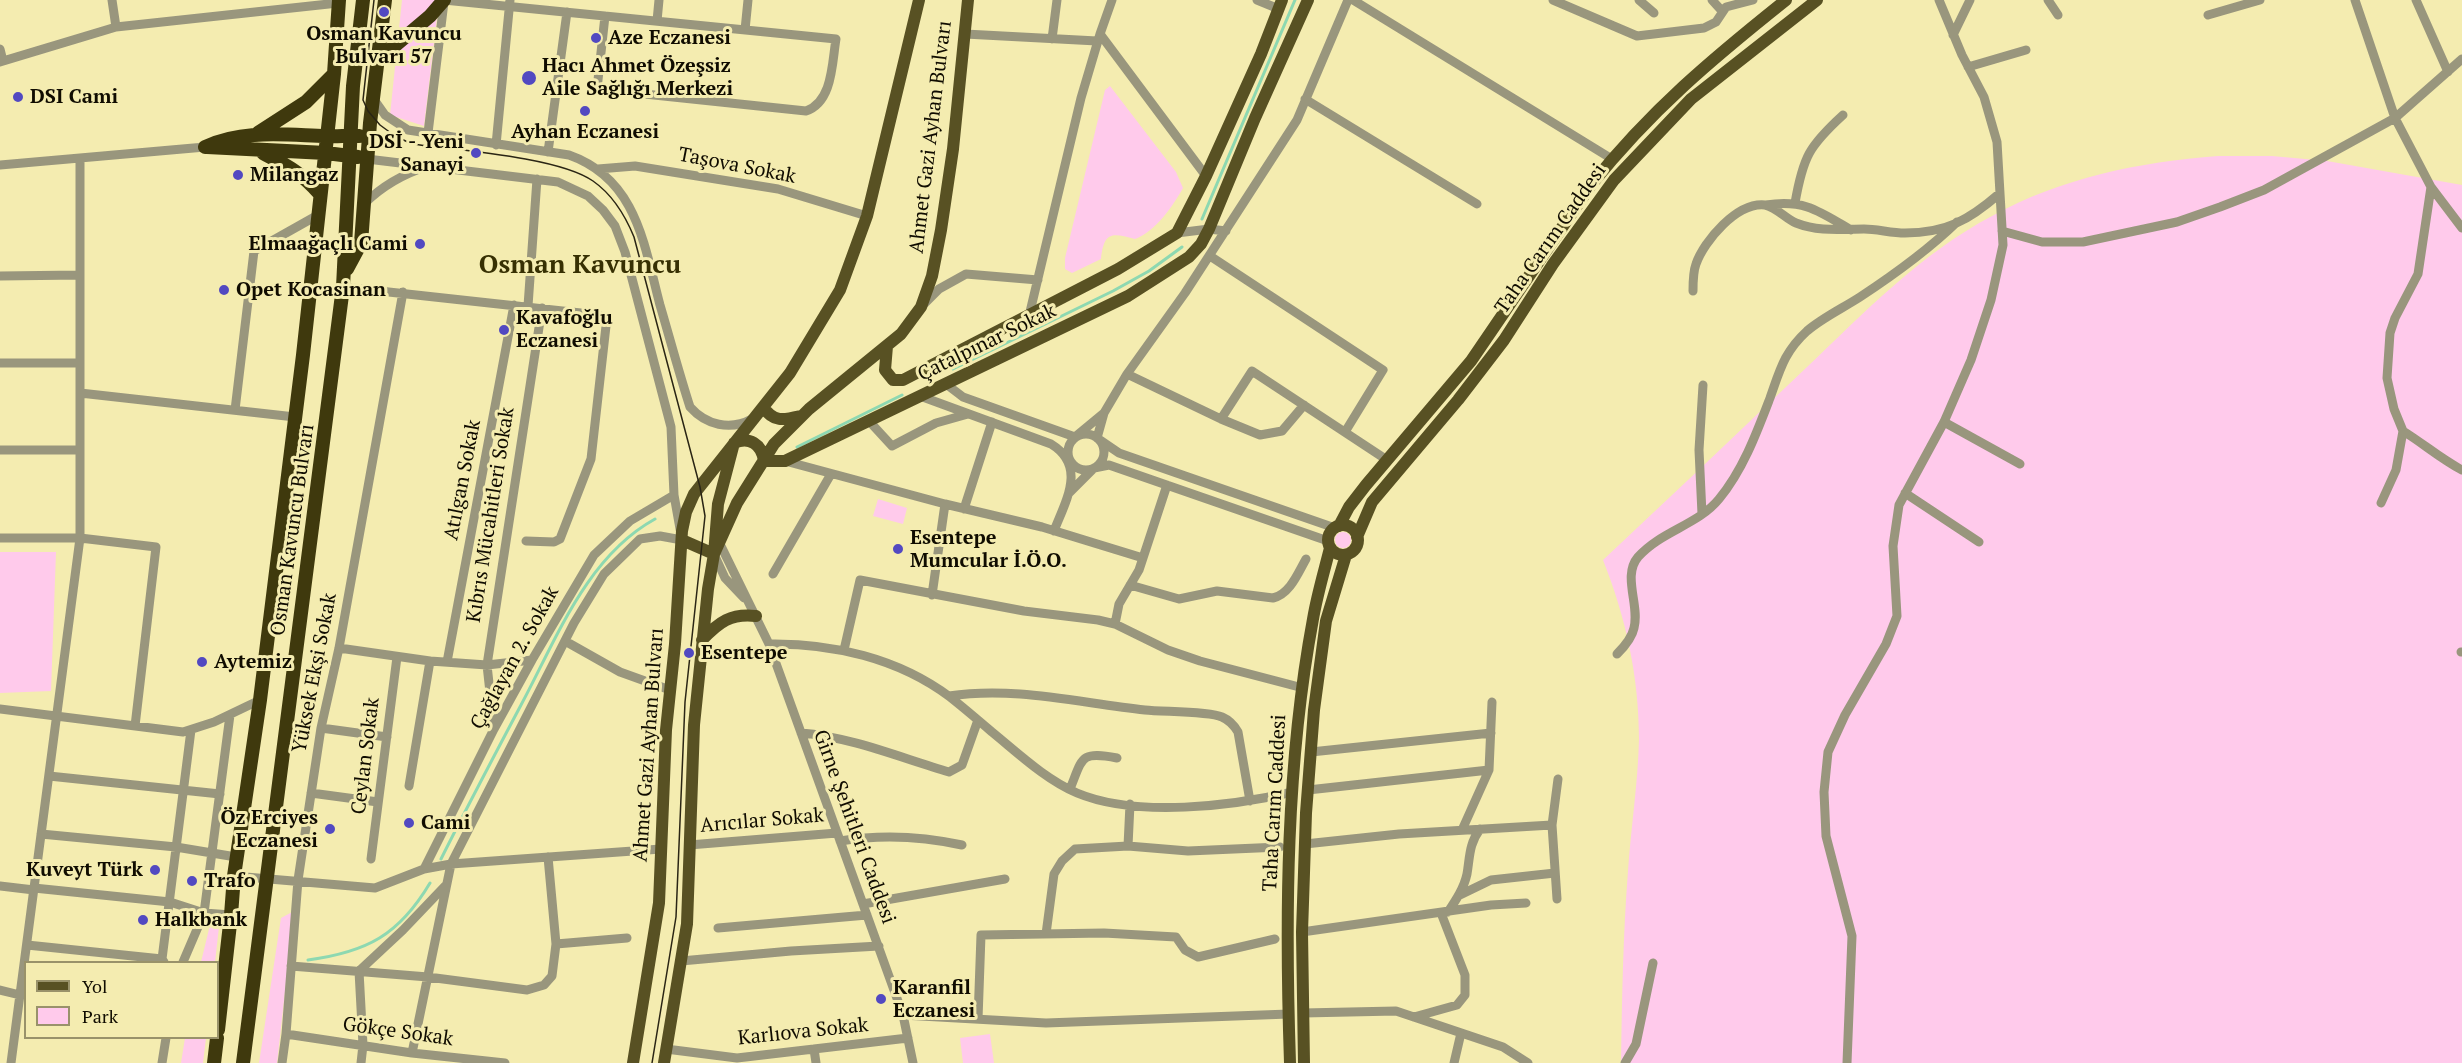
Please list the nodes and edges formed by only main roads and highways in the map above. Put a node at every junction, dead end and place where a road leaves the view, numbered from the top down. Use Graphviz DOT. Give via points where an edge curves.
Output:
graph roads {
  1 [pos="363,0"];
  2 [pos="385,0"];
  3 [pos="444,0"];
  4 [pos="919,0"];
  5 [pos="968,0"];
  6 [pos="1308,0"];
  7 [pos="1786,0"];
  8 [pos="1818,0"];
  9 [pos="339,2"];
  10 [pos="1281,4"];
  11 [pos="378,60"];
  12 [pos="334,74"];
  13 [pos="352,135"];
  14 [pos="328,136"];
  15 [pos="369,136"];
  16 [pos="255,142"];
  17 [pos="205,147"];
  18 [pos="326,153"];
  19 [pos="351,156"];
  20 [pos="367,159"];
  21 [pos="320,194"];
  22 [pos="344,281"];
  23 [pos="888,346"];
  24 [pos="763,407"];
  25 [pos="802,416"];
  26 [pos="734,443"];
  27 [pos="764,460"];
  28 [pos="1337,527"];
  29 [pos="1358,537"];
  30 [pos="682,540"];
  31 [pos="1329,545"];
  32 [pos="717,548"];
  33 [pos="1346,555"];
  34 [pos="754,612"];
  35 [pos="702,640"];
  36 [pos="219,1021"];
  37 [pos="217,1039"];
  38 [pos="214,1063"];
  39 [pos="243,1063"];
  40 [pos="633,1063"];
  41 [pos="664,1063"];
  42 [pos="1290,1063"];
  43 [pos="1304,1063"];
  1 -- 13 [label="highway, Osman Kavuncu Bulvarı"];
  2 -- 11 [label="highway"];
  3 -- 11 [label="highway"];
  4 -- 24 [label="main road, Ahmet Gazi Ayhan Bulvarı" via="867,216 840,290 790,373"];
  5 -- 23 [label="main road, Ahmet Gazi Ayhan Bulvarı" via="953,149 932,276 911,323"];
  6 -- 27 [label="main road, Çatalpınar Sokak" via="1209,229 1189,257 1146,286 869,421 785,461"];
  7 -- 28 [label="main road, Taha Carım Caddesi" via="1679,88 1612,159 1471,361 1387,459"];
  8 -- 29 [label="main road, Taha Carım Caddesi" via="1691,99 1614,180 1504,340 1372,502"];
  9 -- 12 [label="highway, Osman Kavuncu Bulvarı"];
  10 -- 23 [label="main road, Çatalpınar Sokak" via="1177,234 1118,269 903,380 893,380 885,370"];
  11 -- 15 [label="highway"];
  12 -- 14 [label="highway, Osman Kavuncu Bulvarı"];
  12 -- 16 [label="highway"];
  13 -- 14 [label="highway"];
  13 -- 15 [label="highway"];
  13 -- 19 [label="highway, Osman Kavuncu Bulvarı"];
  14 -- 16 [label="highway" via="285,133"];
  14 -- 18 [label="highway, Osman Kavuncu Bulvarı"];
  15 -- 20 [label="highway"];
  16 -- 17 [label="highway" via="220,140"];
  16 -- 18 [label="highway"];
  16 -- 21 [label="highway" via="302,174"];
  18 -- 19 [label="highway"];
  18 -- 21 [label="highway, Osman Kavuncu Bulvarı"];
  19 -- 20 [label="highway"];
  19 -- 22 [label="highway, Osman Kavuncu Bulvarı"];
  20 -- 22 [label="highway" via="361,243"];
  21 -- 36 [label="highway, Osman Kavuncu Bulvarı" via="260,700 236,857"];
  22 -- 39 [label="highway, Osman Kavuncu Bulvarı"];
  23 -- 25 [label="main road, Ahmet Gazi Ayhan Bulvarı"];
  24 -- 25 [label="main road" via="776,420"];
  24 -- 26 [label="main road, Ahmet Gazi Ayhan Bulvarı"];
  25 -- 27 [label="main road, Ahmet Gazi Ayhan Bulvarı"];
  26 -- 27 [label="main road" via="753,442"];
  26 -- 30 [label="main road, Ahmet Gazi Ayhan Bulvarı" via="689,503"];
  26 -- 32 [label="main road" via="718,504"];
  27 -- 32 [label="main road, Ahmet Gazi Ayhan Bulvarı" via="737,503"];
  28 -- 29 [label="main road" via="1352,529"];
  28 -- 31 [label="main road" via="1329,534"];
  29 -- 33 [label="main road" via="1357,546"];
  30 -- 32 [label="main road"];
  30 -- 40 [label="main road, Ahmet Gazi Ayhan Bulvarı" via="666,730 659,903"];
  31 -- 33 [label="main road" via="1337,555"];
  31 -- 42 [label="main road, Taha Carım Caddesi" via="1313,618 1293,792 1288,923"];
  32 -- 35 [label="main road, Ahmet Gazi Ayhan Bulvarı"];
  33 -- 43 [label="main road, Taha Carım Caddesi" via="1326,621 1314,710 1302,932"];
  34 -- 35 [label="main road" via="731,616"];
  35 -- 41 [label="main road, Ahmet Gazi Ayhan Bulvarı" via="692,746 687,924"];
  37 -- 38 [label="highway"];
}
